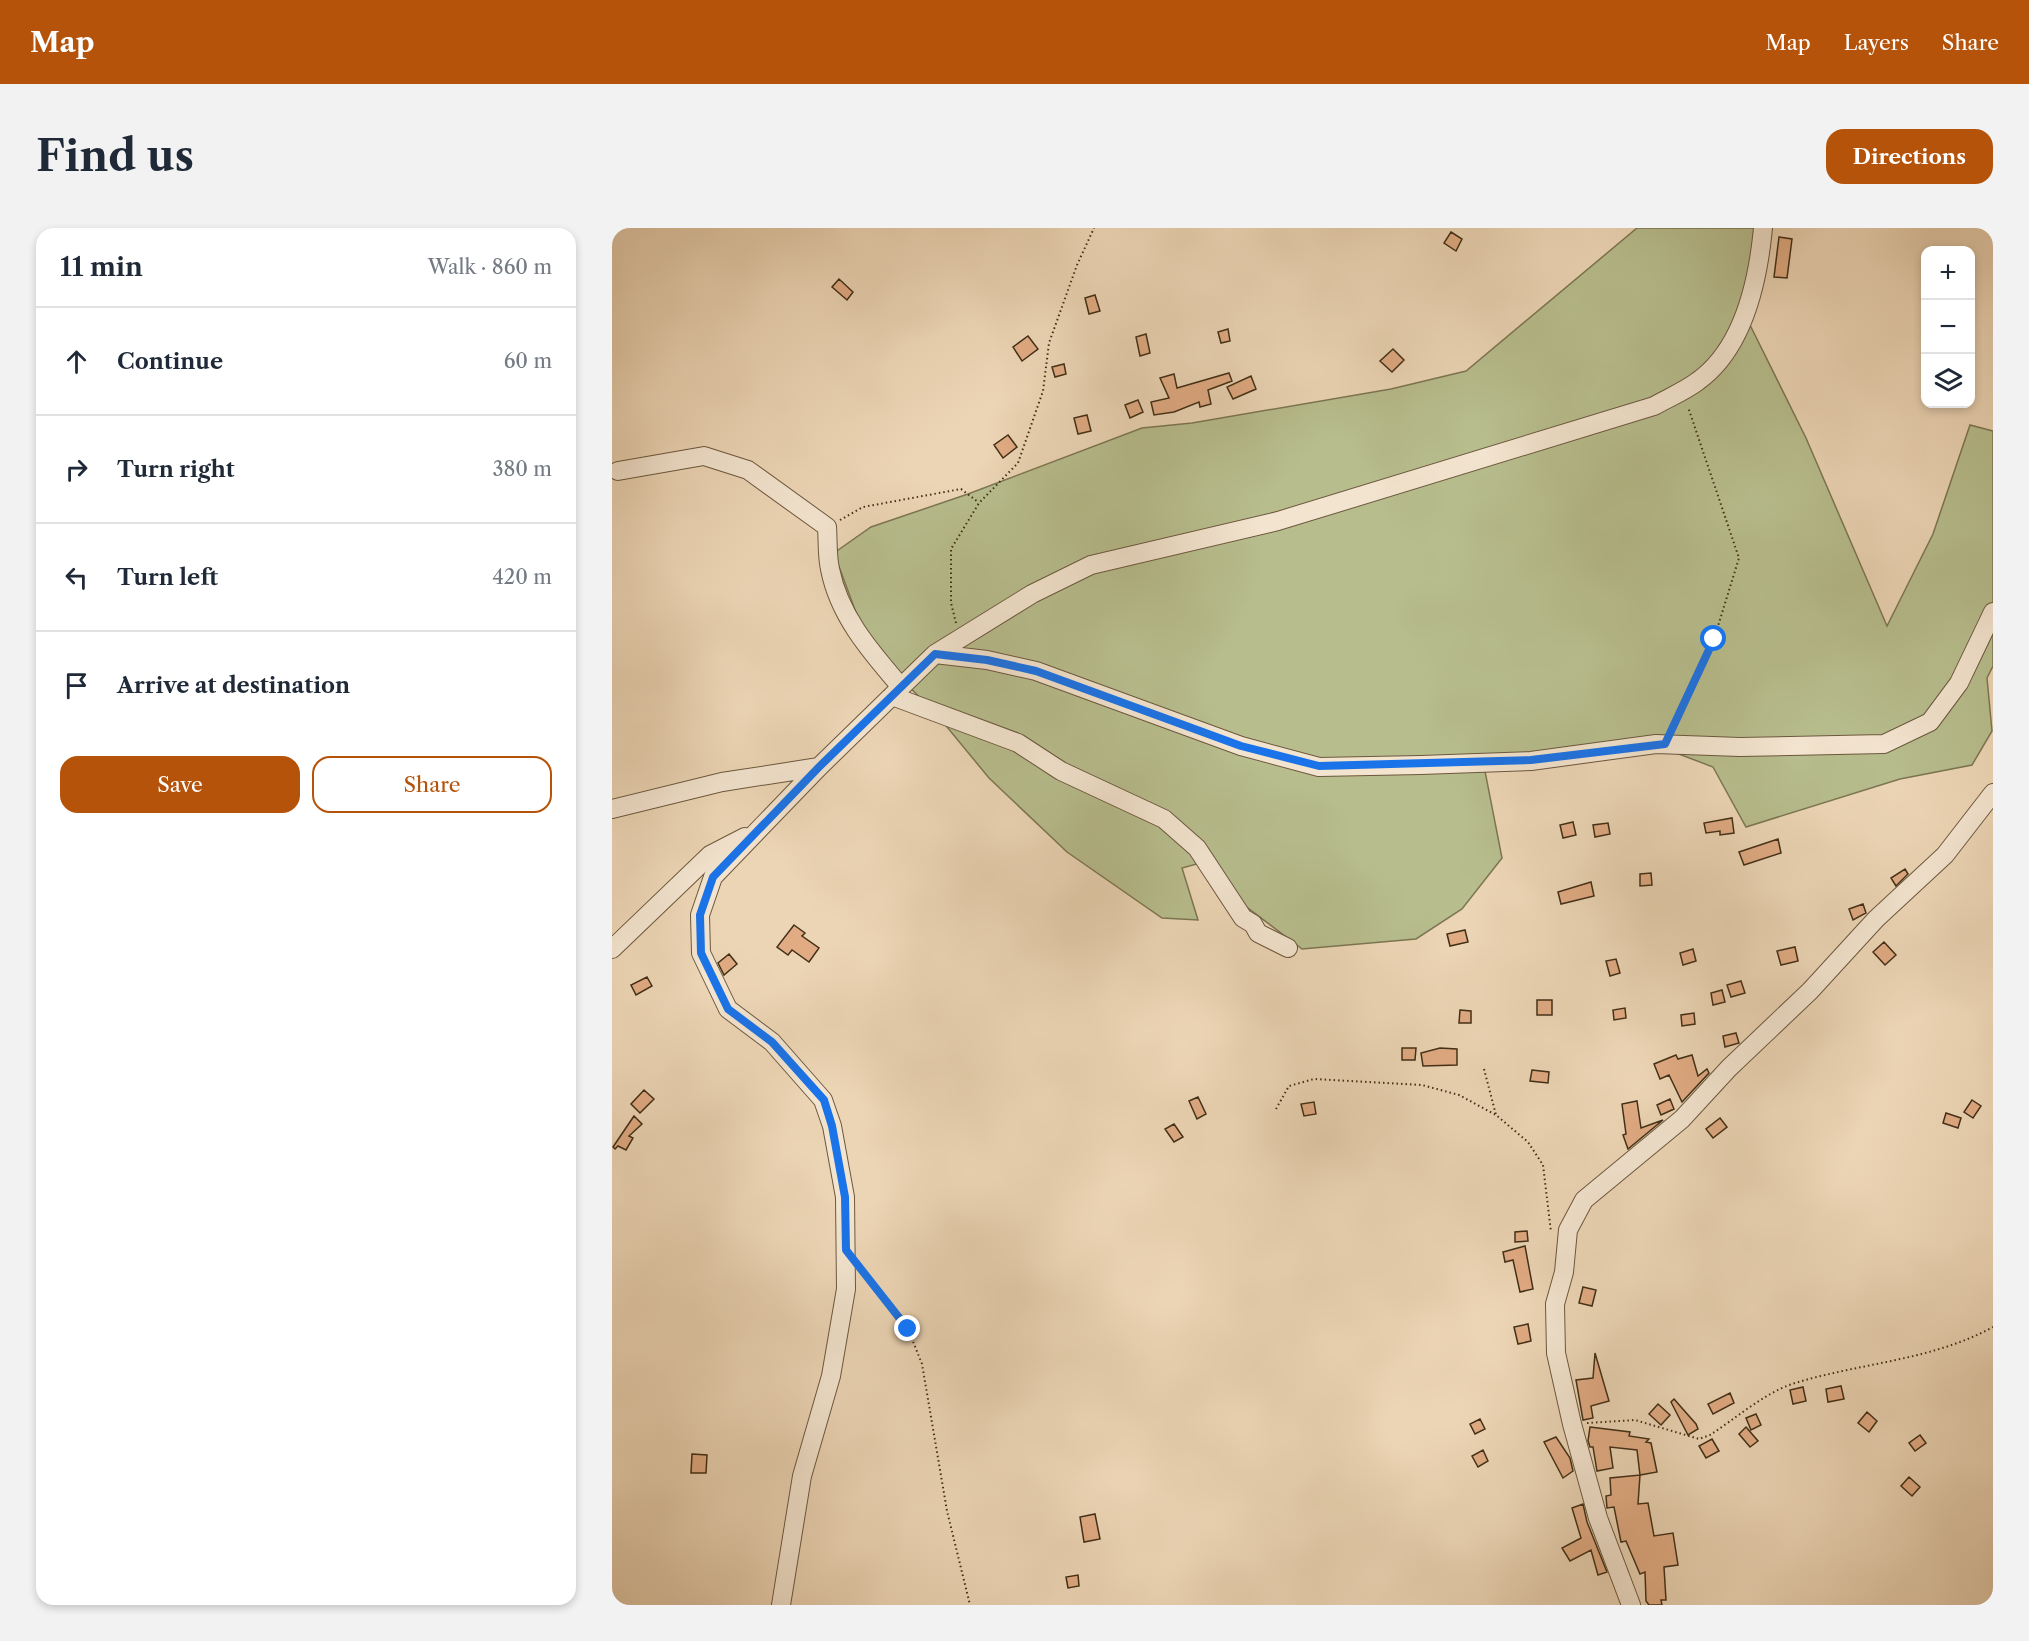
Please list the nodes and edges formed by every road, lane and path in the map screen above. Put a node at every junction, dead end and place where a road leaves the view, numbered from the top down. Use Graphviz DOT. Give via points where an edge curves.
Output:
graph roads {
  1 [pos="1094,228"];
  2 [pos="1763,228"];
  3 [pos="1683,390"];
  4 [pos="618,471"];
  5 [pos="979,503"];
  6 [pos="827,527"];
  7 [pos="1993,612"];
  8 [pos="960,638"];
  9 [pos="935,654"];
  10 [pos="897,691"];
  11 [pos="1665,744"];
  12 [pos="819,767"];
  13 [pos="1993,793"];
  14 [pos="612,809"];
  15 [pos="758,831"];
  16 [pos="1288,948"];
  17 [pos="612,949"];
  18 [pos="1484,1069"];
  19 [pos="1276,1109"];
  20 [pos="1496,1115"];
  21 [pos="1551,1235"];
  22 [pos="846,1250"];
  23 [pos="1993,1327"];
  24 [pos="1572,1424"];
  25 [pos="781,1605"];
  26 [pos="970,1605"];
  27 [pos="1631,1605"];
  1 -- 5 [label="path" via="1048,343 1043,391 1018,463"];
  2 -- 3 [label="street" via="1740,329 1722,360"];
  3 -- 8 [label="street" via="1654,406 1278,521 1091,565 1032,594"];
  3 -- 11 [label="path" via="1739,558 1714,639"];
  4 -- 6 [label="street" via="704,456 748,470"];
  5 -- 6 [label="path" via="961,489 863,507"];
  5 -- 8 [label="path" via="951,549 951,603"];
  6 -- 10 [label="street" via="829,568 837,596"];
  7 -- 11 [label="street" via="1959,683 1930,722 1884,744"];
  8 -- 9 [label="street"];
  9 -- 10 [label="street"];
  9 -- 11 [label="street" via="1036,671 1241,746 1319,766 1531,760"];
  10 -- 12 [label="street"];
  10 -- 16 [label="street" via="1018,743 1061,771 1164,819 1197,848 1258,933"];
  12 -- 14 [label="street" via="722,782"];
  12 -- 15 [label="street"];
  13 -- 24 [label="street" via="1945,855 1876,919 1682,1119 1584,1200 1568,1230 1564,1272 1555,1304 1556,1353"];
  15 -- 17 [label="street" via="710,855"];
  15 -- 22 [label="street" via="713,877 700,915 701,953 728,1009 772,1042 824,1100 845,1197"];
  18 -- 20 [label="path"];
  19 -- 20 [label="path" via="1289,1086 1314,1079 1422,1085 1459,1095"];
  20 -- 21 [label="path" via="1528,1142 1544,1165"];
  22 -- 25 [label="street" via="846,1289 831,1376 802,1476"];
  22 -- 26 [label="path" via="908,1329 922,1364 947,1511"];
  23 -- 24 [label="path" via="1974,1338 1936,1350 1790,1385 1699,1439 1635,1420"];
  24 -- 27 [label="street" via="1598,1518"];
}
